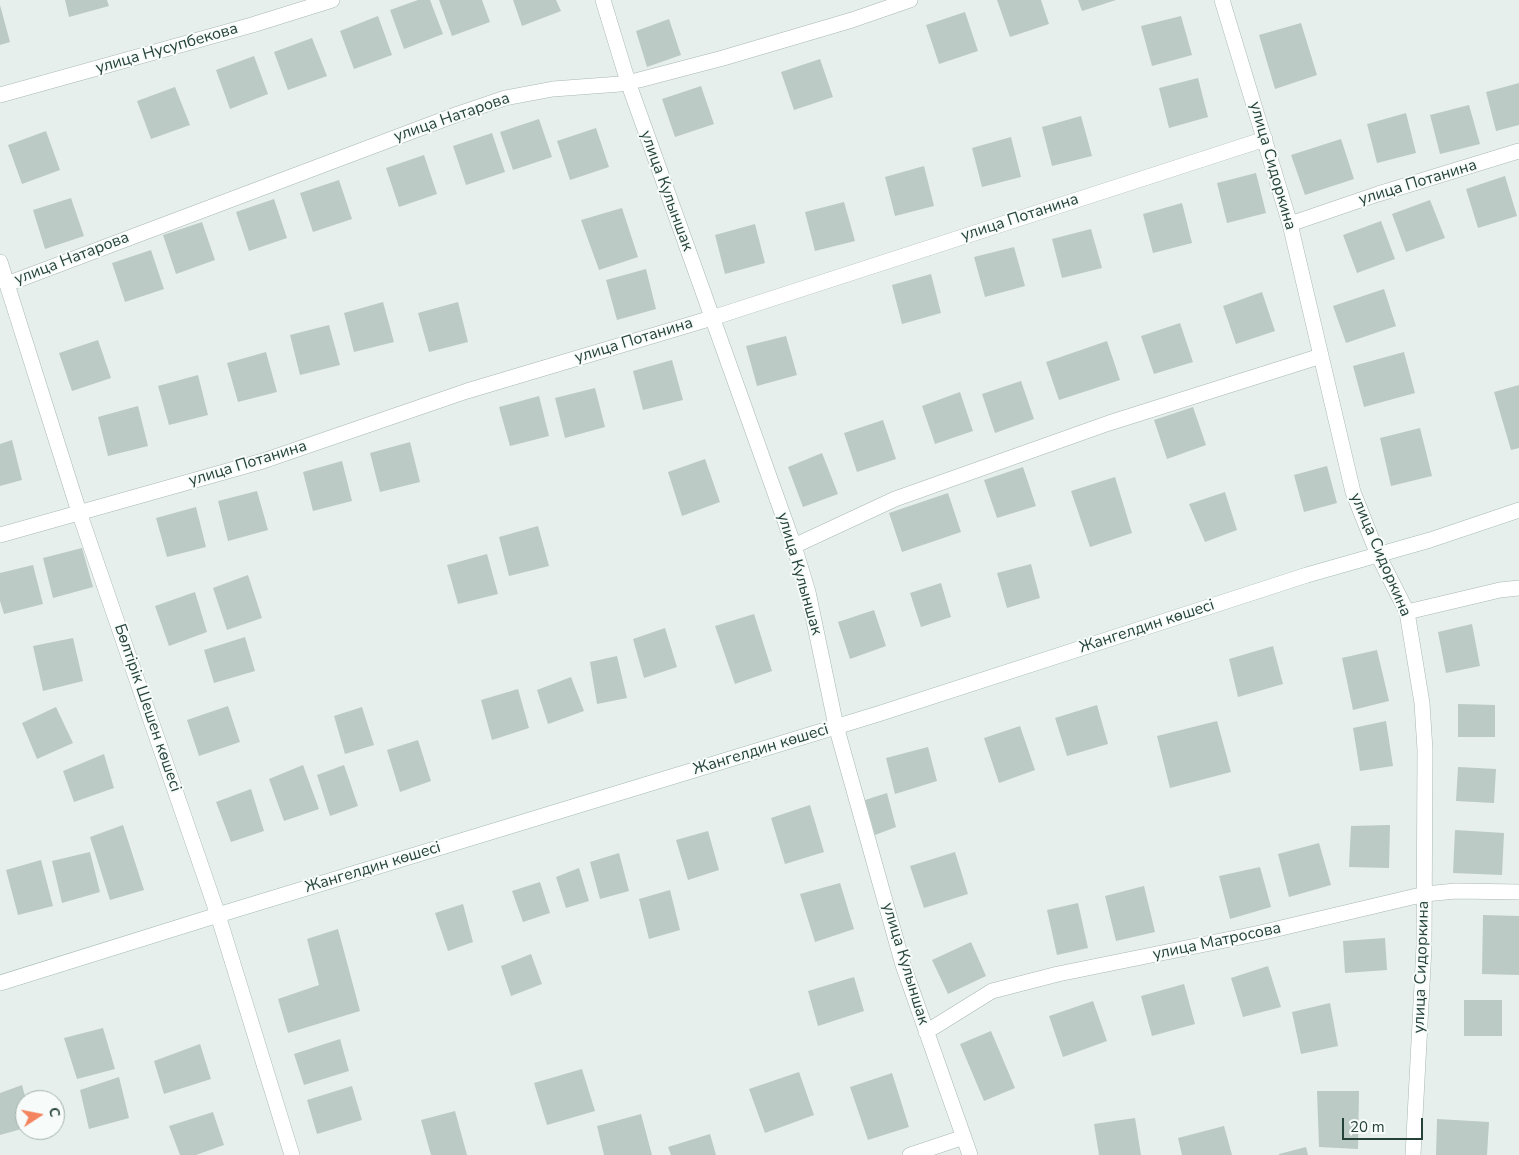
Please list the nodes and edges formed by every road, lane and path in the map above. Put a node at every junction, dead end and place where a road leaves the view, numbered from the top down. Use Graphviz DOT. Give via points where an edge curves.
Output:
graph roads {
  1 [pos="332,0"];
  2 [pos="603,0"];
  3 [pos="910,0"];
  4 [pos="1222,0"];
  5 [pos="628,82"];
  6 [pos="0,95"];
  7 [pos="1265,139"];
  8 [pos="1519,152"];
  9 [pos="1290,224"];
  10 [pos="0,262"];
  11 [pos="7,284"];
  12 [pos="712,318"];
  13 [pos="1321,356"];
  14 [pos="1519,510"];
  15 [pos="79,512"];
  16 [pos="0,535"];
  17 [pos="794,546"];
  18 [pos="1378,555"];
  19 [pos="1519,588"];
  20 [pos="1407,612"];
  21 [pos="836,726"];
  22 [pos="1519,892"];
  23 [pos="1425,894"];
  24 [pos="218,915"];
  25 [pos="0,983"];
  26 [pos="926,1032"];
  27 [pos="964,1137"];
  28 [pos="292,1155"];
  29 [pos="910,1155"];
  30 [pos="970,1155"];
  31 [pos="1413,1155"];
  1 -- 6 [label="street, улица Нусупбекова"];
  2 -- 5 [label="street, улица Кулыншак"];
  3 -- 5 [label="street, улица Натарова" via="723,58"];
  4 -- 7 [label="street, улица Сидоркина"];
  5 -- 11 [label="street, улица Натарова" via="553,89 505,98"];
  5 -- 12 [label="street, улица Кулыншак"];
  7 -- 9 [label="street, улица Сидоркина"];
  7 -- 12 [label="street, улица Потанина"];
  8 -- 9 [label="street, улица Потанина"];
  9 -- 13 [label="street, улица Сидоркина"];
  10 -- 11 [label="street, Бөлтірік Шешен көшесі"];
  11 -- 15 [label="street, Бөлтірік Шешен көшесі"];
  12 -- 15 [label="street, улица Потанина" via="467,391 263,462"];
  12 -- 17 [label="street, улица Кулыншак"];
  13 -- 17 [label="street" via="1109,423 895,499"];
  13 -- 18 [label="street, улица Сидоркина" via="1353,492"];
  14 -- 18 [label="street, Жангелдин көшесі"];
  15 -- 16 [label="street, улица Потанина"];
  15 -- 24 [label="street, Бөлтірік Шешен көшесі"];
  17 -- 21 [label="street, улица Кулыншак" via="808,592"];
  18 -- 20 [label="street, улица Сидоркина"];
  18 -- 21 [label="street, Жангелдин көшесі"];
  19 -- 20 [label="street"];
  20 -- 23 [label="street, улица Сидоркина" via="1422,702"];
  21 -- 24 [label="street, Жангелдин көшесі"];
  21 -- 26 [label="street, улица Кулыншак" via="903,964"];
  22 -- 23 [label="street, улица Матросова"];
  23 -- 26 [label="street, улица Матросова" via="992,991"];
  23 -- 31 [label="street, улица Сидоркина"];
  24 -- 25 [label="street, Жангелдин көшесі"];
  24 -- 28 [label="street, Бөлтірік Шешен көшесі"];
  26 -- 27 [label="street, улица Кулыншак"];
  27 -- 29 [label="street"];
  27 -- 30 [label="street, улица Кулыншак"];
}
